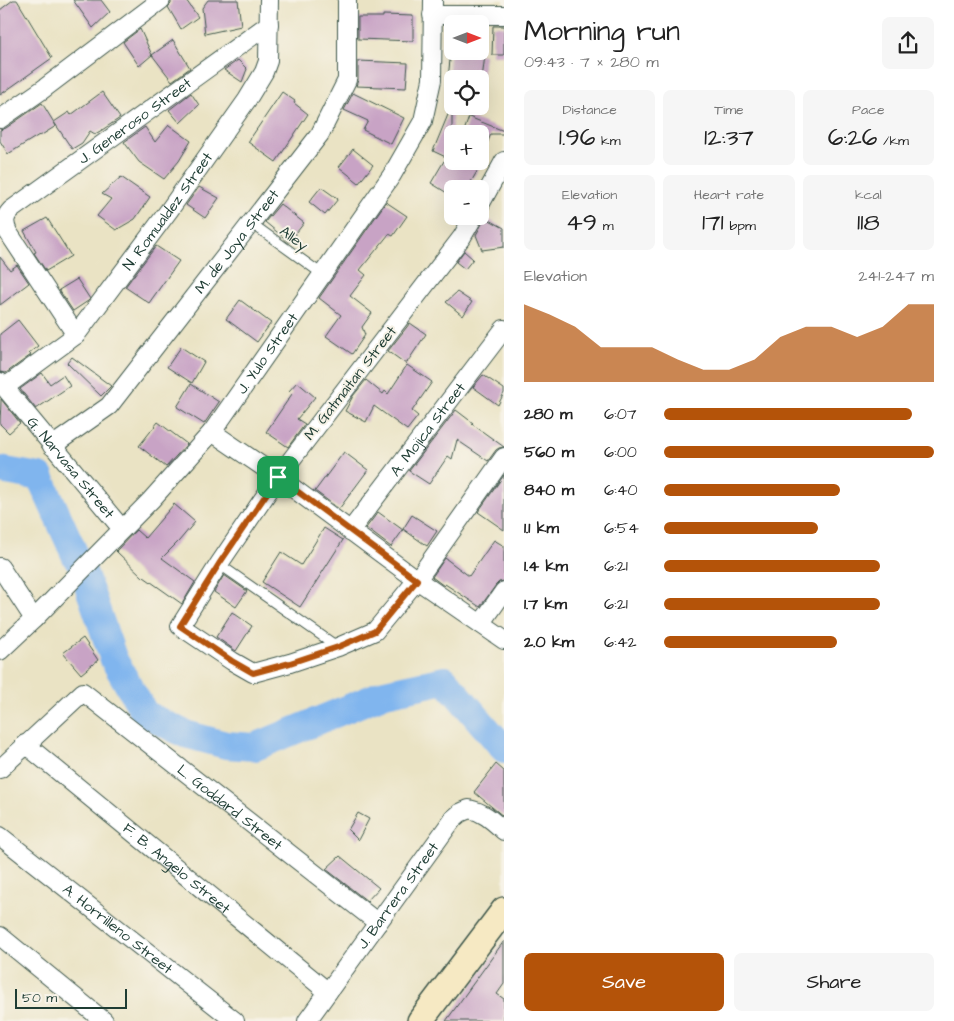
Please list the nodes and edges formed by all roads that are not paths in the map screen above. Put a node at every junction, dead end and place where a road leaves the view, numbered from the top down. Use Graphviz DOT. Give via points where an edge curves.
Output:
graph roads {
  1 [pos="161,0"];
  2 [pos="269,0"];
  3 [pos="347,0"];
  4 [pos="432,7"];
  5 [pos="504,16"];
  6 [pos="269,24"];
  7 [pos="0,119"];
  8 [pos="504,161"];
  9 [pos="489,188"];
  10 [pos="251,223"];
  11 [pos="469,225"];
  12 [pos="322,274"];
  13 [pos="504,329"];
  14 [pos="76,335"];
  15 [pos="2,385"];
  16 [pos="212,432"];
  17 [pos="52,446"];
  18 [pos="504,457"];
  19 [pos="278,477"];
  20 [pos="122,529"];
  21 [pos="350,531"];
  22 [pos="219,564"];
  23 [pos="0,567"];
  24 [pos="417,580"];
  25 [pos="504,591"];
  26 [pos="34,619"];
  27 [pos="481,624"];
  28 [pos="504,640"];
  29 [pos="338,647"];
  30 [pos="0,652"];
  31 [pos="25,744"];
  32 [pos="0,769"];
  33 [pos="504,831"];
  34 [pos="0,836"];
  35 [pos="504,910"];
  36 [pos="378,923"];
  37 [pos="0,936"];
  38 [pos="328,992"];
  39 [pos="104,1021"];
  40 [pos="234,1021"];
  41 [pos="307,1021"];
  42 [pos="420,1021"];
  1 -- 7 [label="street"];
  2 -- 6 [label="street, N. Romualdez Street"];
  3 -- 10 [label="street, M. de Joya Street" via="347,80 320,134"];
  4 -- 5 [label="street"];
  4 -- 12 [label="street, J. Yulo Street" via="432,80 423,121 392,175"];
  6 -- 14 [label="street, N. Romualdez Street" via="268,61 247,100"];
  6 -- 14 [label="street, J. Generoso Street" via="6,214 4,220 8,232"];
  8 -- 9 [label="street"];
  10 -- 12 [label="lane, Alley"];
  10 -- 17 [label="street, M. de Joya Street" via="109,406"];
  11 -- 19 [label="street, M. Gatmaitan Street"];
  12 -- 16 [label="street, J. Yulo Street"];
  13 -- 21 [label="street, A. Mojica Street"];
  14 -- 15 [label="street, N. Romualdez Street"];
  15 -- 17 [label="street, G. Narvasa Street"];
  16 -- 19 [label="street"];
  16 -- 20 [label="street, J. Yulo Street"];
  17 -- 20 [label="street, G. Narvasa Street"];
  18 -- 24 [label="street"];
  19 -- 21 [label="street"];
  19 -- 22 [label="street, M. Gatmaitan Street"];
  20 -- 26 [label="street, J. Yulo Street"];
  21 -- 24 [label="street"];
  22 -- 29 [label="lane"];
  22 -- 29 [label="street, M. Gatmaitan Street" via="180,626 253,673"];
  23 -- 26 [label="street"];
  24 -- 27 [label="street"];
  24 -- 29 [label="street" via="375,631"];
  25 -- 27 [label="street"];
  26 -- 30 [label="street, J. Yulo Street"];
  27 -- 28 [label="street"];
  31 -- 32 [label="street"];
  31 -- 36 [label="street, L. Goddard Street" via="83,692"];
  31 -- 38 [label="street, F. B. Angelo Street"];
  33 -- 36 [label="street, J. Barrera Street" via="479,811 469,809 460,813"];
  34 -- 40 [label="street, A. Horrilleno Street"];
  35 -- 42 [label="street"];
  36 -- 38 [label="street, J. Barrera Street"];
  37 -- 39 [label="street"];
  38 -- 41 [label="street, J. Barrera Street"];
}
